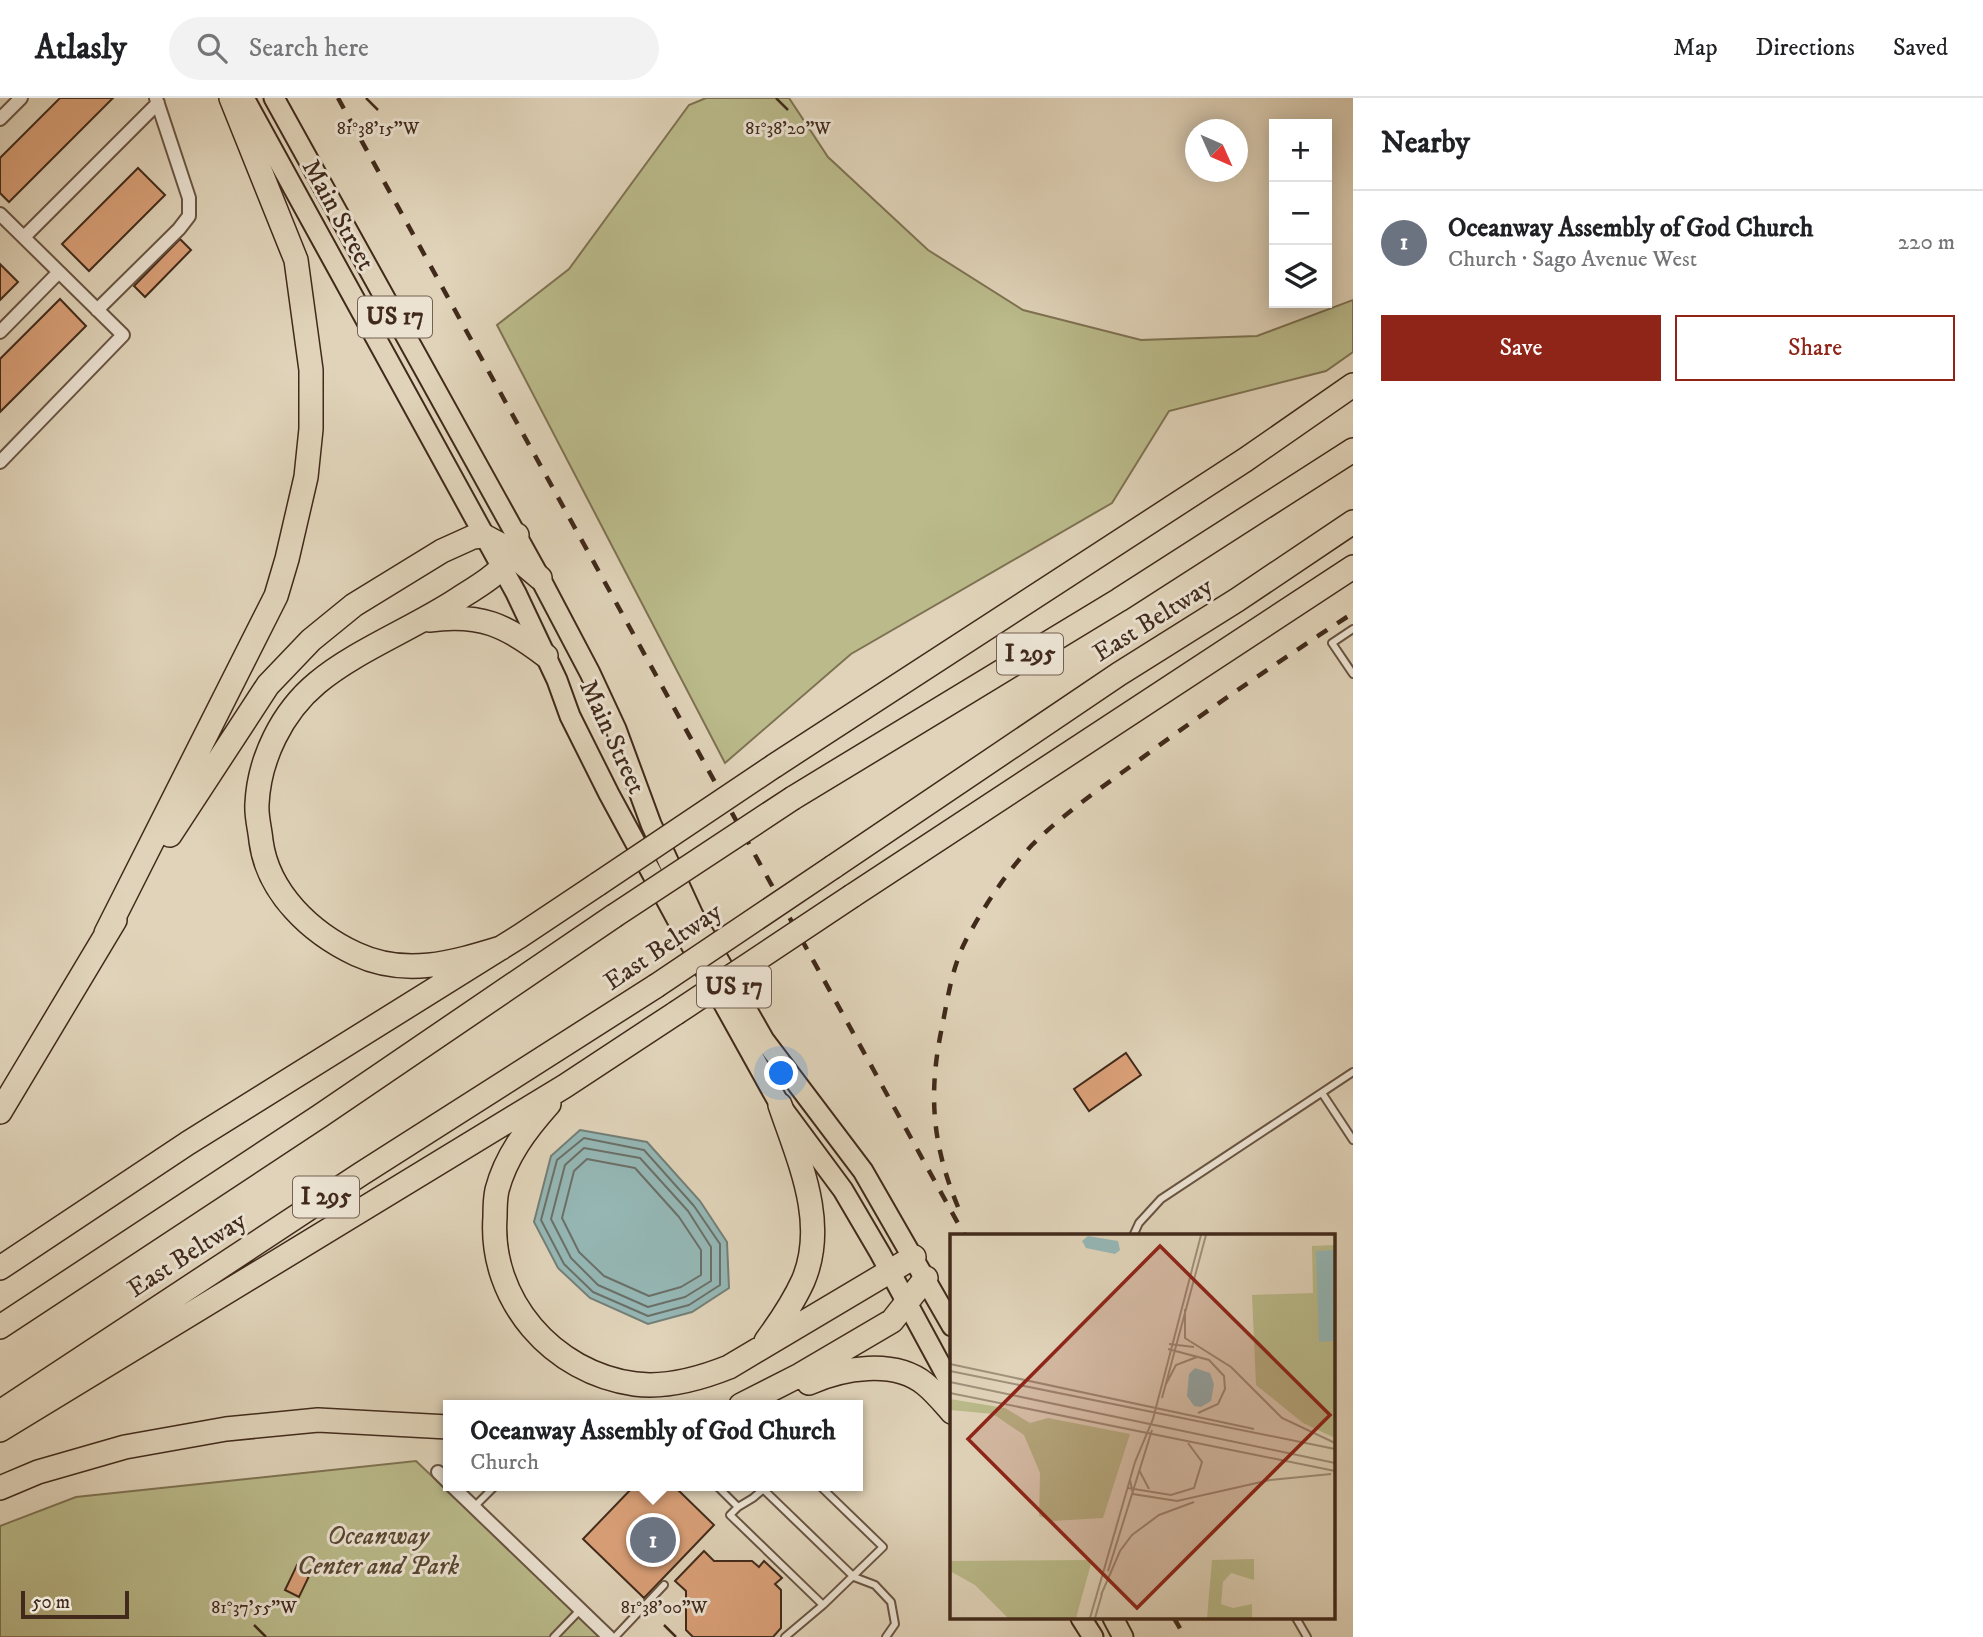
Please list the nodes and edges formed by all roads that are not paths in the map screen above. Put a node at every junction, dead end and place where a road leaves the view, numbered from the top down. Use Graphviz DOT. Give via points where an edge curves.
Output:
graph roads {
  1 [pos="21,98"];
  2 [pos="231,98"];
  3 [pos="244,98"];
  4 [pos="274,98"];
  5 [pos="157,101"];
  6 [pos="0,119"];
  7 [pos="0,214"];
  8 [pos="24,237"];
  9 [pos="59,272"];
  10 [pos="97,310"];
  11 [pos="0,332"];
  12 [pos="1353,384"];
  13 [pos="1353,442"];
  14 [pos="1353,450"];
  15 [pos="0,462"];
  16 [pos="1265,508"];
  17 [pos="1353,522"];
  18 [pos="484,536"];
  19 [pos="510,552"];
  20 [pos="1353,567"];
  21 [pos="540,579"];
  22 [pos="426,620"];
  23 [pos="1353,629"];
  24 [pos="546,656"];
  25 [pos="1353,674"];
  26 [pos="106,933"];
  27 [pos="500,947"];
  28 [pos="1351,1075"];
  29 [pos="565,1086"];
  30 [pos="1322,1093"];
  31 [pos="780,1105"];
  32 [pos="0,1112"];
  33 [pos="1353,1140"];
  34 [pos="1134,1234"];
  35 [pos="914,1256"];
  36 [pos="0,1268"];
  37 [pos="891,1272"];
  38 [pos="926,1278"];
  39 [pos="908,1301"];
  40 [pos="950,1322"];
  41 [pos="0,1327"];
  42 [pos="762,1347"];
  43 [pos="950,1382"];
  44 [pos="750,1400"];
  45 [pos="763,1400"];
  46 [pos="950,1410"];
  47 [pos="0,1412"];
  48 [pos="443,1427"];
  49 [pos="0,1430"];
  50 [pos="438,1472"];
  51 [pos="443,1477"];
  52 [pos="0,1488"];
  53 [pos="457,1491"];
  54 [pos="490,1491"];
  55 [pos="722,1491"];
  56 [pos="761,1491"];
  57 [pos="768,1491"];
  58 [pos="825,1491"];
  59 [pos="474,1507"];
  60 [pos="738,1507"];
  61 [pos="854,1577"];
  62 [pos="664,1585"];
  63 [pos="823,1605"];
  64 [pos="580,1610"];
  65 [pos="1082,1620"];
  66 [pos="1114,1620"];
  67 [pos="1297,1620"];
  68 [pos="554,1637"];
  69 [pos="609,1637"];
  70 [pos="615,1637"];
  71 [pos="785,1637"];
  72 [pos="886,1637"];
  73 [pos="1093,1637"];
  74 [pos="1123,1637"];
  75 [pos="1307,1637"];
  1 -- 6 [label="street"];
  2 -- 26 [label="highway" via="296,260 311,370 306,477 276,596"];
  3 -- 18 [label="main road, Main Street / US 17"];
  4 -- 19 [label="main road, Main Street / US 17"];
  5 -- 8 [label="street"];
  5 -- 10 [label="street" via="189,198 189,216"];
  7 -- 8 [label="street"];
  8 -- 9 [label="street"];
  9 -- 10 [label="street"];
  9 -- 11 [label="street"];
  10 -- 15 [label="street" via="123,335"];
  12 -- 27 [label="highway, bridge" via="1234,468"];
  13 -- 16 [label="highway"];
  14 -- 16 [label="highway, East Beltway / I 295"];
  16 -- 41 [label="highway, East Beltway / I 295, bridge" via="793,798"];
  17 -- 47 [label="highway, East Beltway / I 295, bridge" via="656,986"];
  18 -- 19 [label="highway"];
  18 -- 26 [label="highway" via="442,551 355,605 311,640 268,685"];
  19 -- 21 [label="highway"];
  19 -- 22 [label="highway"];
  19 -- 24 [label="main road, Main Street / US 17"];
  20 -- 29 [label="highway, bridge"];
  21 -- 35 [label="main road, Main Street / US 17" via="616,729 651,824 693,915 764,1041 863,1171"];
  22 -- 24 [label="highway" via="450,617 499,625"];
  22 -- 27 [label="highway" via="341,666 316,683 294,707 272,741 261,775 256,806 262,849 277,885 298,915 329,941 359,956 393,965 429,967"];
  23 -- 25 [label="lane" via="1332,643"];
  24 -- 31 [label="main road, Main Street / US 17" via="609,794"];
  26 -- 32 [label="highway"];
  27 -- 36 [label="highway" via="188,1143"];
  28 -- 30 [label="lane"];
  29 -- 42 [label="highway" via="524,1132 497,1192 493,1237 503,1284 526,1322 555,1352 582,1369 636,1384 703,1377"];
  29 -- 49 [label="highway"];
  30 -- 33 [label="lane"];
  30 -- 34 [label="lane" via="1161,1199"];
  31 -- 37 [label="main road, Main Street / US 17" via="843,1190"];
  31 -- 42 [label="highway" via="810,1195 813,1225 804,1278"];
  35 -- 37 [label="highway"];
  35 -- 38 [label="main road, Main Street / US 17"];
  37 -- 39 [label="main road, Main Street / US 17"];
  37 -- 42 [label="highway"];
  38 -- 39 [label="highway"];
  38 -- 40 [label="main road, Main Street / US 17"];
  39 -- 43 [label="main road, Main Street / US 17"];
  39 -- 44 [label="highway" via="883,1327"];
  45 -- 46 [label="highway" via="830,1373 887,1367 923,1382"];
  48 -- 52 [label="highway" via="318,1420 226,1429 125,1447"];
  50 -- 51 [label="street"];
  53 -- 59 [label="street"];
  54 -- 59 [label="lane"];
  55 -- 60 [label="lane"];
  56 -- 60 [label="lane"];
  57 -- 61 [label="lane"];
  58 -- 61 [label="lane" via="883,1547"];
  59 -- 64 [label="street"];
  60 -- 63 [label="lane" via="730,1515"];
  61 -- 63 [label="lane"];
  61 -- 72 [label="lane" via="875,1585 891,1602 895,1624"];
  62 -- 70 [label="lane"];
  63 -- 71 [label="lane"];
  64 -- 68 [label="lane"];
  64 -- 69 [label="street"];
  65 -- 73 [label="main road"];
  66 -- 74 [label="main road"];
  67 -- 75 [label="lane"];
}
